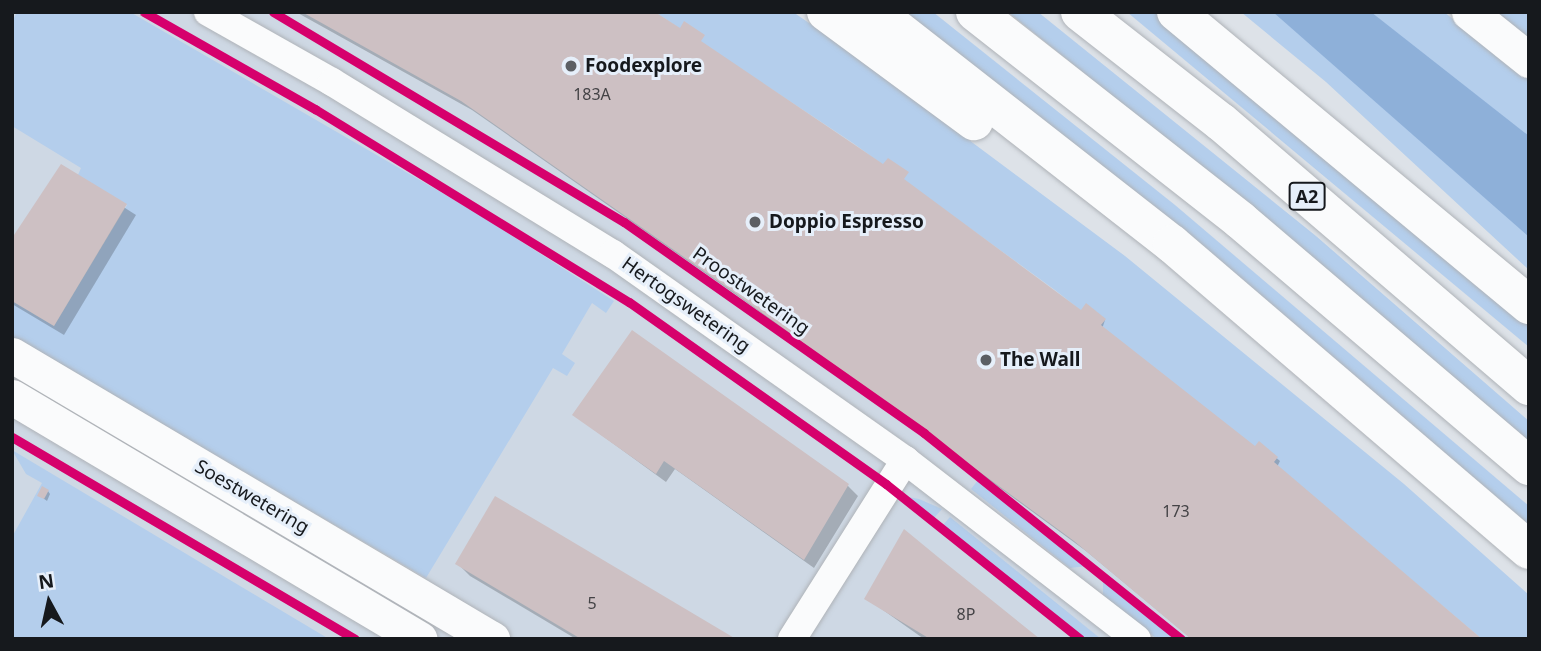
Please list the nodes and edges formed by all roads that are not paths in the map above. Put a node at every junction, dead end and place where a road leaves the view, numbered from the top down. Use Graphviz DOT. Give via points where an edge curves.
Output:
graph roads {
  1 [pos="208,12"];
  2 [pos="827,12"];
  3 [pos="875,12"];
  4 [pos="975,12"];
  5 [pos="1080,12"];
  6 [pos="1176,12"];
  7 [pos="1469,12"];
  8 [pos="1529,60"];
  9 [pos="1230,293"];
  10 [pos="1529,305"];
  11 [pos="12,355"];
  12 [pos="1529,386"];
  13 [pos="12,397"];
  14 [pos="905,460"];
  15 [pos="1529,466"];
  16 [pos="1529,550"];
  17 [pos="419,639"];
  18 [pos="492,639"];
  19 [pos="792,639"];
  20 [pos="1137,639"];
  1 -- 14 [label="street, Hertogswetering" via="332,82 613,254"];
  2 -- 9 [label="highway" via="974,120"];
  3 -- 9 [label="highway"];
  4 -- 15 [label="highway" via="1240,220"];
  5 -- 12 [label="highway, A2" via="1221,122"];
  6 -- 10 [label="highway"];
  7 -- 8 [label="main road"];
  9 -- 16 [label="highway"];
  11 -- 18 [label="main road, Soestwetering"];
  13 -- 17 [label="main road, Soestwetering"];
  14 -- 19 [label="street"];
  14 -- 20 [label="street, Hertogswetering"];
}
